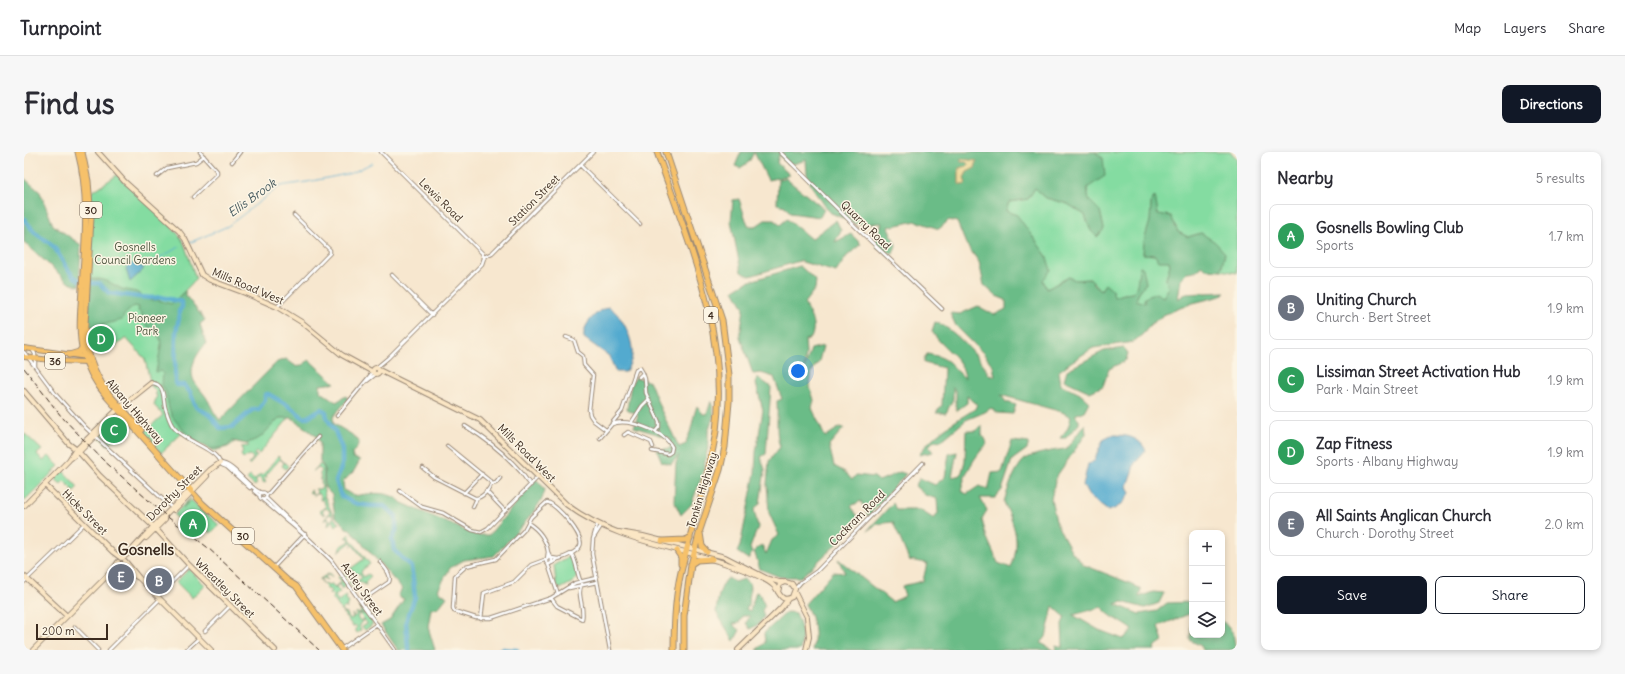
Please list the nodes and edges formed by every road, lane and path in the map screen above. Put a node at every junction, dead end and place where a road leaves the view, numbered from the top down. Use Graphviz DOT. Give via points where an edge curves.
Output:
graph roads {
  1 [pos="98,152"];
  2 [pos="102,152"];
  3 [pos="200,152"];
  4 [pos="240,152"];
  5 [pos="381,152"];
  6 [pos="593,152"];
  7 [pos="657,152"];
  8 [pos="666,152"];
  9 [pos="780,152"];
  10 [pos="82,153"];
  11 [pos="204,156"];
  12 [pos="105,159"];
  13 [pos="232,162"];
  14 [pos="580,165"];
  15 [pos="157,176"];
  16 [pos="193,197"];
  17 [pos="90,205"];
  18 [pos="294,215"];
  19 [pos="640,224"];
  20 [pos="86,230"];
  21 [pos="484,257"];
  22 [pos="86,266"];
  23 [pos="392,275"];
  24 [pos="84,294"];
  25 [pos="277,306"];
  26 [pos="942,309"];
  27 [pos="432,315"];
  28 [pos="566,337"];
  29 [pos="82,348"];
  30 [pos="28,349"];
  31 [pos="25,355"];
  32 [pos="65,355"];
  33 [pos="34,358"];
  34 [pos="88,359"];
  35 [pos="62,361"];
  36 [pos="36,368"];
  37 [pos="376,371"];
  38 [pos="643,373"];
  39 [pos="638,377"];
  40 [pos="151,383"];
  41 [pos="24,391"];
  42 [pos="649,399"];
  43 [pos="121,409"];
  44 [pos="337,416"];
  45 [pos="631,423"];
  46 [pos="612,424"];
  47 [pos="465,426"];
  48 [pos="606,430"];
  49 [pos="655,432"];
  50 [pos="624,435"];
  51 [pos="93,436"];
  52 [pos="318,437"];
  53 [pos="600,438"];
  54 [pos="448,446"];
  55 [pos="653,447"];
  56 [pos="652,451"];
  57 [pos="77,452"];
  58 [pos="923,463"];
  59 [pos="221,464"];
  60 [pos="423,468"];
  61 [pos="482,474"];
  62 [pos="539,477"];
  63 [pos="500,478"];
  64 [pos="492,484"];
  65 [pos="45,485"];
  66 [pos="531,485"];
  67 [pos="193,490"];
  68 [pos="400,491"];
  69 [pos="486,491"];
  70 [pos="464,493"];
  71 [pos="260,496"];
  72 [pos="265,496"];
  73 [pos="476,498"];
  74 [pos="24,506"];
  75 [pos="473,507"];
  76 [pos="173,509"];
  77 [pos="505,511"];
  78 [pos="83,523"];
  79 [pos="528,523"];
  80 [pos="599,525"];
  81 [pos="153,529"];
  82 [pos="700,530"];
  83 [pos="617,531"];
  84 [pos="303,534"];
  85 [pos="690,538"];
  86 [pos="662,541"];
  87 [pos="687,547"];
  88 [pos="694,549"];
  89 [pos="678,551"];
  90 [pos="548,552"];
  91 [pos="707,552"];
  92 [pos="571,553"];
  93 [pos="686,553"];
  94 [pos="693,555"];
  95 [pos="551,558"];
  96 [pos="547,559"];
  97 [pos="558,559"];
  98 [pos="712,559"];
  99 [pos="122,561"];
  100 [pos="380,562"];
  101 [pos="540,562"];
  102 [pos="548,563"];
  103 [pos="552,563"];
  104 [pos="189,565"];
  105 [pos="691,565"];
  106 [pos="275,566"];
  107 [pos="551,570"];
  108 [pos="681,573"];
  109 [pos="25,579"];
  110 [pos="597,580"];
  111 [pos="785,582"];
  112 [pos="801,582"];
  113 [pos="581,583"];
  114 [pos="792,584"];
  115 [pos="795,591"];
  116 [pos="558,594"];
  117 [pos="779,594"];
  118 [pos="159,598"];
  119 [pos="551,598"];
  120 [pos="788,598"];
  121 [pos="798,600"];
  122 [pos="361,601"];
  123 [pos="231,606"];
  124 [pos="781,608"];
  125 [pos="66,617"];
  126 [pos="481,619"];
  127 [pos="377,624"];
  128 [pos="75,627"];
  129 [pos="205,631"];
  130 [pos="198,638"];
  131 [pos="341,649"];
  132 [pos="33,650"];
  133 [pos="98,650"];
  134 [pos="109,650"];
  135 [pos="186,650"];
  136 [pos="211,650"];
  137 [pos="275,650"];
  138 [pos="395,650"];
  139 [pos="610,650"];
  140 [pos="674,650"];
  141 [pos="684,650"];
  142 [pos="738,650"];
  143 [pos="806,650"];
  1 -- 12 [label="main road, Mills Road West"];
  2 -- 12 [label="main road, Mills Road West"];
  3 -- 11 [label="street"];
  4 -- 13 [label="street"];
  5 -- 21 [label="street, Lewis Road"];
  6 -- 14 [label="street, Station Street"];
  7 -- 85 [label="highway, Tonkin Highway / 4" via="706,299 716,353 716,432"];
  8 -- 82 [label="highway, Tonkin Highway / 4" via="722,320 728,359 729,402 725,447"];
  9 -- 26 [label="street, Quarry Road"];
  10 -- 17 [label="highway, Albany Highway / 30"];
  10 -- 20 [label="highway, Albany Highway / 30"];
  11 -- 15 [label="street" via="196,162 167,168"];
  11 -- 16 [label="street" via="217,171"];
  12 -- 25 [label="main road, Mills Road West" via="125,182 179,231 202,275"];
  14 -- 19 [label="street"];
  14 -- 21 [label="street, Station Street" via="492,253"];
  17 -- 20 [label="highway"];
  17 -- 22 [label="highway, Albany Highway / 30"];
  18 -- 25 [label="street" via="330,250 330,253"];
  20 -- 22 [label="highway, Albany Highway / 30"];
  21 -- 27 [label="street" via="483,262"];
  22 -- 24 [label="highway, Albany Highway / 30"];
  23 -- 27 [label="street"];
  24 -- 29 [label="highway, Albany Highway / 30" via="80,329"];
  24 -- 34 [label="highway, Albany Highway / 30"];
  25 -- 37 [label="main road, Mills Road West" via="303,323 342,355"];
  27 -- 37 [label="street"];
  28 -- 48 [label="street" via="574,340 583,356 584,365 593,374 589,413 593,420"];
  29 -- 32 [label="highway" via="79,352"];
  29 -- 34 [label="highway, Albany Highway / 30"];
  30 -- 31 [label="main road"];
  30 -- 32 [label="main road, 36"];
  30 -- 33 [label="street" via="35,354"];
  31 -- 33 [label="main road, 36"];
  31 -- 36 [label="street"];
  32 -- 34 [label="main road, 36"];
  32 -- 35 [label="main road"];
  33 -- 35 [label="main road, 36"];
  33 -- 36 [label="street"];
  34 -- 35 [label="main road, 36"];
  34 -- 43 [label="highway, Albany Highway / 30"];
  36 -- 51 [label="street"];
  37 -- 44 [label="street"];
  37 -- 62 [label="main road, Mills Road West" via="480,420"];
  38 -- 39 [label="street"];
  38 -- 42 [label="street"];
  38 -- 46 [label="street" via="641,369 636,370 622,412"];
  40 -- 43 [label="main road"];
  40 -- 59 [label="street" via="157,384 163,392 165,407 176,428 188,439 216,455"];
  41 -- 57 [label="main road, Wheatley Street"];
  42 -- 45 [label="street"];
  42 -- 49 [label="street" via="659,422"];
  43 -- 51 [label="main road"];
  43 -- 67 [label="highway, Albany Highway / 30"];
  45 -- 46 [label="street"];
  45 -- 49 [label="street"];
  46 -- 48 [label="street"];
  47 -- 66 [label="street" via="507,458"];
  48 -- 53 [label="street"];
  49 -- 56 [label="street" via="668,441 672,449 666,455"];
  50 -- 55 [label="street" via="628,432 637,435 651,442"];
  51 -- 57 [label="main road"];
  51 -- 76 [label="street"];
  52 -- 72 [label="street"];
  54 -- 61 [label="street"];
  57 -- 65 [label="main road"];
  57 -- 81 [label="main road, Wheatley Street"];
  58 -- 112 [label="street, Cockram Road" via="817,571"];
  59 -- 67 [label="main road, Dorothy Street" via="215,466"];
  59 -- 71 [label="street"];
  59 -- 72 [label="street, Astley Street" via="229,466"];
  60 -- 70 [label="street"];
  61 -- 64 [label="street"];
  61 -- 70 [label="street"];
  62 -- 66 [label="street"];
  62 -- 80 [label="main road, Mills Road West" via="567,505"];
  63 -- 64 [label="street"];
  64 -- 69 [label="street"];
  65 -- 74 [label="main road"];
  65 -- 78 [label="main road, Hicks Street"];
  66 -- 77 [label="street"];
  67 -- 76 [label="main road, Dorothy Street"];
  67 -- 106 [label="highway, Albany Highway / 30"];
  68 -- 77 [label="street" via="422,507 443,513 476,532 485,531"];
  69 -- 73 [label="street" via="480,498"];
  69 -- 77 [label="street"];
  70 -- 73 [label="street"];
  71 -- 72 [label="street"];
  71 -- 72 [label="street"];
  72 -- 84 [label="street, Astley Street"];
  73 -- 75 [label="street"];
  76 -- 81 [label="main road, Dorothy Street"];
  78 -- 99 [label="main road, Hicks Street"];
  78 -- 109 [label="street"];
  79 -- 90 [label="street" via="544,539"];
  79 -- 92 [label="street" via="543,504 550,503 576,531 580,546"];
  79 -- 126 [label="street" via="496,558 466,566 454,578 454,611"];
  80 -- 83 [label="main road, Mills Road West"];
  80 -- 110 [label="street" via="593,539 592,554"];
  81 -- 99 [label="main road, Dorothy Street"];
  81 -- 104 [label="main road, Wheatley Street"];
  82 -- 88 [label="highway, Tonkin Highway / 4"];
  82 -- 91 [label="highway" via="702,546"];
  83 -- 86 [label="main road, Mills Road West"];
  83 -- 89 [label="main road, Mills Road West" via="630,538"];
  84 -- 106 [label="street"];
  84 -- 122 [label="street, Astley Street" via="331,560"];
  85 -- 86 [label="highway"];
  85 -- 87 [label="highway, Tonkin Highway / 4"];
  86 -- 87 [label="main road, Mills Road West"];
  87 -- 88 [label="main road, Mills Road West"];
  87 -- 93 [label="highway, Tonkin Highway / 4"];
  88 -- 91 [label="main road, Mills Road West"];
  88 -- 94 [label="highway, Tonkin Highway / 4"];
  89 -- 93 [label="main road, Mills Road West"];
  89 -- 108 [label="highway" via="681,557"];
  90 -- 95 [label="street"];
  90 -- 96 [label="street"];
  91 -- 111 [label="main road, Mills Road West" via="731,559 779,582"];
  92 -- 97 [label="street"];
  92 -- 113 [label="street"];
  93 -- 94 [label="main road, Mills Road West"];
  93 -- 108 [label="highway, Tonkin Highway / 4"];
  94 -- 98 [label="main road, Mills Road West"];
  94 -- 105 [label="highway, Tonkin Highway / 4"];
  95 -- 96 [label="street"];
  95 -- 97 [label="street"];
  95 -- 103 [label="street"];
  96 -- 101 [label="street"];
  96 -- 102 [label="street"];
  97 -- 103 [label="street"];
  98 -- 105 [label="highway" via="696,560"];
  98 -- 117 [label="main road, Mills Road West" via="744,569 774,586"];
  99 -- 118 [label="main road, Hicks Street" via="133,575"];
  99 -- 125 [label="main road, Dorothy Street"];
  100 -- 122 [label="street" via="390,575 389,582"];
  101 -- 102 [label="street"];
  101 -- 126 [label="street" via="531,565 514,582 484,594"];
  102 -- 103 [label="street"];
  102 -- 107 [label="street"];
  103 -- 107 [label="street"];
  104 -- 118 [label="street"];
  104 -- 123 [label="main road, Wheatley Street"];
  105 -- 141 [label="highway, Tonkin Highway / 4" via="684,616"];
  106 -- 131 [label="highway, Albany Highway / 30" via="300,590"];
  107 -- 116 [label="street"];
  108 -- 140 [label="highway, Tonkin Highway / 4" via="675,614"];
  109 -- 125 [label="main road"];
  110 -- 113 [label="street"];
  110 -- 139 [label="street"];
  111 -- 114 [label="main road"];
  111 -- 117 [label="main road" via="780,584"];
  112 -- 114 [label="street, Cockram Road"];
  112 -- 115 [label="street, Cockram Road"];
  113 -- 116 [label="street"];
  113 -- 119 [label="street" via="582,619 557,606"];
  114 -- 115 [label="main road"];
  115 -- 120 [label="main road"];
  115 -- 121 [label="main road"];
  116 -- 119 [label="street"];
  117 -- 120 [label="main road"];
  117 -- 124 [label="main road"];
  118 -- 130 [label="main road, Hicks Street"];
  118 -- 134 [label="street"];
  119 -- 126 [label="street"];
  120 -- 121 [label="main road"];
  120 -- 124 [label="main road"];
  121 -- 143 [label="main road" via="807,617 809,637"];
  122 -- 127 [label="street, Astley Street"];
  123 -- 129 [label="street"];
  123 -- 137 [label="main road, Wheatley Street"];
  124 -- 142 [label="main road"];
  125 -- 132 [label="main road, Dorothy Street"];
  127 -- 131 [label="street"];
  127 -- 138 [label="street, Astley Street"];
  128 -- 133 [label="street"];
  130 -- 135 [label="street"];
  130 -- 136 [label="main road, Hicks Street"];
}
